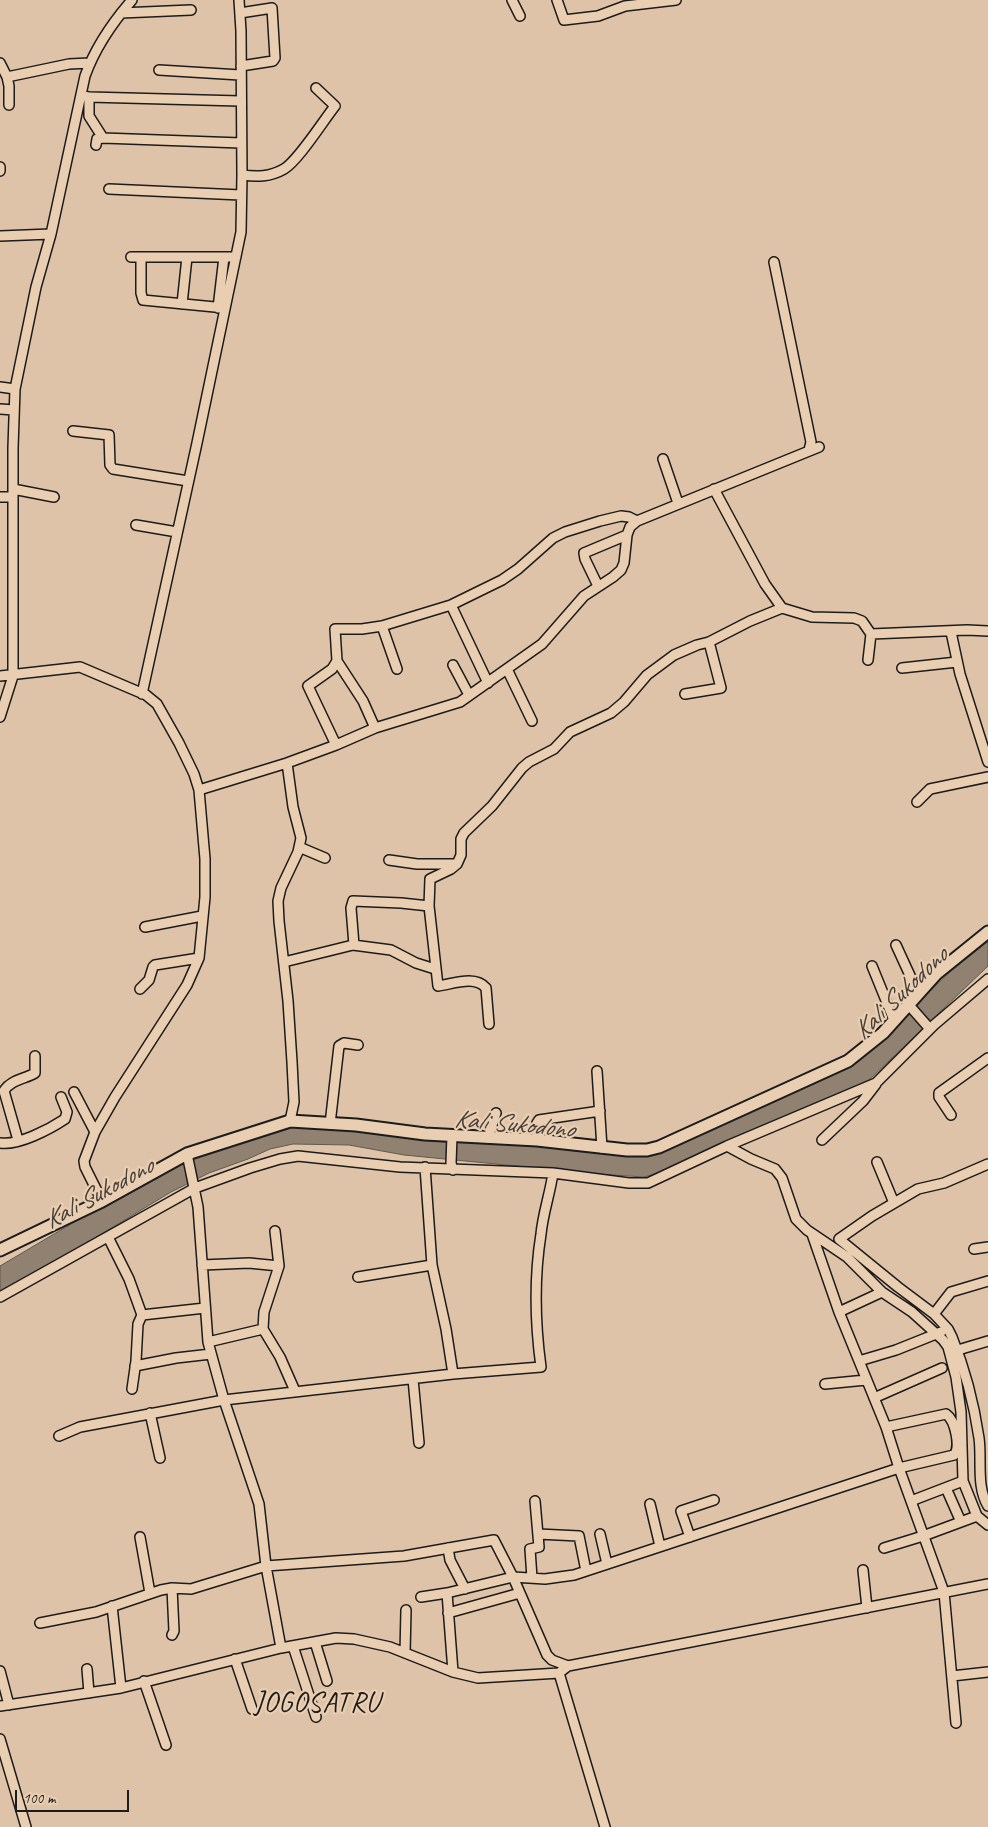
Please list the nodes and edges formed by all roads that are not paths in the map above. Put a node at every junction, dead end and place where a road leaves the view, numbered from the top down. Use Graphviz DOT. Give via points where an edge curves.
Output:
graph roads {
  1 [pos="132,0"];
  2 [pos="239,0"];
  3 [pos="512,0"];
  4 [pos="557,0"];
  5 [pos="676,0"];
  6 [pos="624,3"];
  7 [pos="271,4"];
  8 [pos="191,10"];
  9 [pos="121,13"];
  10 [pos="240,13"];
  11 [pos="520,16"];
  12 [pos="90,63"];
  13 [pos="0,64"];
  14 [pos="160,70"];
  15 [pos="240,70"];
  16 [pos="7,77"];
  17 [pos="316,88"];
  18 [pos="85,96"];
  19 [pos="240,101"];
  20 [pos="9,105"];
  21 [pos="241,143"];
  22 [pos="0,166"];
  23 [pos="0,171"];
  24 [pos="242,175"];
  25 [pos="109,189"];
  26 [pos="241,195"];
  27 [pos="51,234"];
  28 [pos="0,236"];
  29 [pos="131,257"];
  30 [pos="141,257"];
  31 [pos="186,257"];
  32 [pos="224,257"];
  33 [pos="236,257"];
  34 [pos="774,262"];
  35 [pos="182,304"];
  36 [pos="221,308"];
  37 [pos="0,387"];
  38 [pos="15,389"];
  39 [pos="0,409"];
  40 [pos="14,410"];
  41 [pos="73,431"];
  42 [pos="663,459"];
  43 [pos="188,481"];
  44 [pos="714,489"];
  45 [pos="13,493"];
  46 [pos="0,497"];
  47 [pos="54,497"];
  48 [pos="678,503"];
  49 [pos="637,521"];
  50 [pos="136,525"];
  51 [pos="177,532"];
  52 [pos="627,535"];
  53 [pos="598,586"];
  54 [pos="451,606"];
  55 [pos="782,608"];
  56 [pos="382,626"];
  57 [pos="988,631"];
  58 [pos="951,632"];
  59 [pos="871,634"];
  60 [pos="709,642"];
  61 [pos="868,660"];
  62 [pos="337,661"];
  63 [pos="957,662"];
  64 [pos="453,665"];
  65 [pos="902,668"];
  66 [pos="397,669"];
  67 [pos="507,670"];
  68 [pos="0,676"];
  69 [pos="13,676"];
  70 [pos="488,683"];
  71 [pos="142,694"];
  72 [pos="684,694"];
  73 [pos="469,695"];
  74 [pos="0,717"];
  75 [pos="532,722"];
  76 [pos="375,728"];
  77 [pos="336,746"];
  78 [pos="988,762"];
  79 [pos="287,763"];
  80 [pos="988,777"];
  81 [pos="203,789"];
  82 [pos="917,802"];
  83 [pos="299,847"];
  84 [pos="325,858"];
  85 [pos="389,860"];
  86 [pos="457,864"];
  87 [pos="429,906"];
  88 [pos="202,916"];
  89 [pos="145,927"];
  90 [pos="988,932"];
  91 [pos="354,945"];
  92 [pos="896,945"];
  93 [pos="199,958"];
  94 [pos="284,962"];
  95 [pos="872,966"];
  96 [pos="435,969"];
  97 [pos="988,979"];
  98 [pos="140,989"];
  99 [pos="918,993"];
  100 [pos="910,1005"];
  101 [pos="894,1020"];
  102 [pos="489,1024"];
  103 [pos="929,1028"];
  104 [pos="358,1045"];
  105 [pos="35,1056"];
  106 [pos="988,1058"];
  107 [pos="597,1071"];
  108 [pos="876,1083"];
  109 [pos="74,1092"];
  110 [pos="61,1097"];
  111 [pos="600,1111"];
  112 [pos="496,1112"];
  113 [pos="950,1115"];
  114 [pos="290,1121"];
  115 [pos="330,1124"];
  116 [pos="95,1132"];
  117 [pos="452,1137"];
  118 [pos="488,1138"];
  119 [pos="18,1140"];
  120 [pos="537,1140"];
  121 [pos="822,1140"];
  122 [pos="0,1143"];
  123 [pos="733,1143"];
  124 [pos="602,1148"];
  125 [pos="188,1155"];
  126 [pos="877,1162"];
  127 [pos="988,1164"];
  128 [pos="452,1166"];
  129 [pos="425,1167"];
  130 [pos="553,1174"];
  131 [pos="195,1186"];
  132 [pos="102,1201"];
  133 [pos="894,1203"];
  134 [pos="275,1232"];
  135 [pos="812,1234"];
  136 [pos="108,1237"];
  137 [pos="988,1247"];
  138 [pos="974,1249"];
  139 [pos="0,1250"];
  140 [pos="202,1265"];
  141 [pos="432,1265"];
  142 [pos="279,1266"];
  143 [pos="358,1277"];
  144 [pos="988,1281"];
  145 [pos="882,1292"];
  146 [pos="0,1297"];
  147 [pos="205,1308"];
  148 [pos="839,1312"];
  149 [pos="934,1314"];
  150 [pos="142,1315"];
  151 [pos="263,1329"];
  152 [pos="942,1332"];
  153 [pos="988,1341"];
  154 [pos="208,1342"];
  155 [pos="958,1350"];
  156 [pos="210,1354"];
  157 [pos="859,1361"];
  158 [pos="135,1366"];
  159 [pos="942,1368"];
  160 [pos="452,1374"];
  161 [pos="412,1379"];
  162 [pos="866,1380"];
  163 [pos="825,1384"];
  164 [pos="132,1389"];
  165 [pos="295,1391"];
  166 [pos="874,1398"];
  167 [pos="224,1400"];
  168 [pos="150,1413"];
  169 [pos="886,1427"];
  170 [pos="59,1436"];
  171 [pos="419,1443"];
  172 [pos="160,1458"];
  173 [pos="899,1468"];
  174 [pos="963,1481"];
  175 [pos="946,1488"];
  176 [pos="714,1500"];
  177 [pos="535,1501"];
  178 [pos="911,1502"];
  179 [pos="650,1504"];
  180 [pos="988,1506"];
  181 [pos="977,1516"];
  182 [pos="961,1522"];
  183 [pos="988,1525"];
  184 [pos="538,1534"];
  185 [pos="600,1534"];
  186 [pos="923,1536"];
  187 [pos="140,1537"];
  188 [pos="690,1537"];
  189 [pos="660,1546"];
  190 [pos="448,1548"];
  191 [pos="884,1548"];
  192 [pos="607,1564"];
  193 [pos="266,1566"];
  194 [pos="863,1570"];
  195 [pos="586,1571"];
  196 [pos="513,1577"];
  197 [pos="532,1578"];
  198 [pos="988,1584"];
  199 [pos="172,1588"];
  200 [pos="465,1589"];
  201 [pos="944,1592"];
  202 [pos="447,1593"];
  203 [pos="520,1593"];
  204 [pos="150,1594"];
  205 [pos="421,1597"];
  206 [pos="112,1606"];
  207 [pos="867,1608"];
  208 [pos="406,1610"];
  209 [pos="448,1614"];
  210 [pos="40,1623"];
  211 [pos="172,1635"];
  212 [pos="315,1642"];
  213 [pos="293,1646"];
  214 [pos="281,1648"];
  215 [pos="405,1653"];
  216 [pos="236,1659"];
  217 [pos="87,1669"];
  218 [pos="563,1670"];
  219 [pos="0,1671"];
  220 [pos="452,1672"];
  221 [pos="988,1672"];
  222 [pos="952,1676"];
  223 [pos="144,1681"];
  224 [pos="327,1681"];
  225 [pos="121,1688"];
  226 [pos="89,1693"];
  227 [pos="5,1705"];
  228 [pos="252,1709"];
  229 [pos="316,1717"];
  230 [pos="956,1723"];
  231 [pos="0,1739"];
  232 [pos="166,1745"];
  233 [pos="26,1827"];
  234 [pos="605,1827"];
  1 -- 9 [label="street"];
  2 -- 10 [label="street"];
  3 -- 11 [label="street"];
  4 -- 6 [label="street" via="564,20 598,16"];
  5 -- 6 [label="street"];
  7 -- 10 [label="street"];
  7 -- 15 [label="street" via="274,60"];
  8 -- 9 [label="street"];
  9 -- 12 [label="street"];
  10 -- 15 [label="street"];
  12 -- 16 [label="street" via="69,64"];
  12 -- 18 [label="street"];
  13 -- 16 [label="street"];
  14 -- 15 [label="street"];
  15 -- 19 [label="street"];
  16 -- 20 [label="street"];
  17 -- 24 [label="street" via="335,106 290,165 260,177"];
  18 -- 19 [label="street"];
  18 -- 21 [label="street" via="99,141"];
  18 -- 27 [label="street"];
  19 -- 21 [label="street"];
  21 -- 24 [label="street"];
  22 -- 23 [label="street"];
  24 -- 26 [label="street"];
  25 -- 26 [label="street"];
  26 -- 33 [label="street" via="241,232"];
  27 -- 28 [label="street"];
  27 -- 38 [label="street" via="36,287"];
  29 -- 30 [label="street"];
  30 -- 31 [label="street"];
  30 -- 35 [label="street" via="143,300"];
  31 -- 32 [label="street"];
  31 -- 35 [label="street"];
  32 -- 33 [label="street"];
  32 -- 36 [label="street"];
  33 -- 36 [label="street"];
  34 -- 44 [label="street" via="810,442 814,448"];
  35 -- 36 [label="street"];
  36 -- 43 [label="street"];
  37 -- 38 [label="street"];
  38 -- 40 [label="street"];
  39 -- 40 [label="street"];
  40 -- 45 [label="street"];
  41 -- 43 [label="street" via="109,435 110,465 113,469"];
  42 -- 48 [label="street"];
  43 -- 51 [label="street"];
  44 -- 48 [label="street"];
  44 -- 55 [label="street" via="765,584"];
  45 -- 46 [label="street"];
  45 -- 47 [label="street"];
  45 -- 69 [label="street"];
  48 -- 49 [label="street"];
  49 -- 52 [label="street"];
  49 -- 54 [label="street" via="621,516 565,532 502,580"];
  50 -- 51 [label="street"];
  51 -- 71 [label="street"];
  52 -- 53 [label="street" via="621,570"];
  52 -- 53 [label="street" via="584,553"];
  53 -- 67 [label="street" via="579,600 542,644"];
  54 -- 56 [label="street"];
  54 -- 70 [label="street"];
  55 -- 59 [label="street" via="812,617 854,618 862,621"];
  55 -- 60 [label="street"];
  56 -- 62 [label="street" via="335,629"];
  56 -- 66 [label="street"];
  57 -- 58 [label="street"];
  58 -- 59 [label="street"];
  58 -- 63 [label="street"];
  59 -- 61 [label="street"];
  60 -- 72 [label="street" via="721,688"];
  60 -- 86 [label="street" via="674,655 647,675 611,712 570,732 554,749 522,768 492,806 464,833"];
  62 -- 76 [label="street" via="363,700"];
  62 -- 77 [label="street" via="332,669 308,686"];
  63 -- 65 [label="street"];
  63 -- 78 [label="street"];
  64 -- 73 [label="street"];
  67 -- 70 [label="street"];
  67 -- 75 [label="street"];
  68 -- 69 [label="street"];
  69 -- 71 [label="street" via="80,667"];
  69 -- 74 [label="street"];
  70 -- 73 [label="street"];
  71 -- 81 [label="street" via="157,704"];
  73 -- 76 [label="street" via="460,702"];
  76 -- 77 [label="street"];
  77 -- 79 [label="street"];
  79 -- 81 [label="street"];
  79 -- 83 [label="street" via="301,838"];
  80 -- 82 [label="street" via="930,789"];
  81 -- 88 [label="street" via="206,859"];
  83 -- 84 [label="street"];
  83 -- 94 [label="street" via="278,901"];
  85 -- 86 [label="street"];
  86 -- 87 [label="street" via="430,879"];
  87 -- 91 [label="street" via="354,902 351,908"];
  87 -- 96 [label="street"];
  88 -- 89 [label="street"];
  88 -- 93 [label="street"];
  90 -- 99 [label="main road"];
  91 -- 94 [label="street"];
  91 -- 96 [label="street" via="391,950"];
  92 -- 99 [label="street"];
  93 -- 98 [label="street" via="155,965 149,980"];
  93 -- 116 [label="street" via="187,985"];
  94 -- 114 [label="street" via="294,1102"];
  95 -- 101 [label="street"];
  96 -- 102 [label="street" via="438,986 471,981 483,984"];
  97 -- 103 [label="street"];
  99 -- 100 [label="main road"];
  100 -- 101 [label="main road"];
  100 -- 103 [label="street"];
  101 -- 124 [label="main road" via="848,1061 680,1138 647,1150"];
  103 -- 108 [label="street"];
  104 -- 115 [label="street" via="344,1043 338,1046"];
  105 -- 119 [label="street" via="35,1073 13,1082 4,1090"];
  106 -- 113 [label="street" via="939,1093"];
  107 -- 111 [label="street"];
  108 -- 121 [label="street" via="863,1101"];
  108 -- 123 [label="street"];
  109 -- 116 [label="street"];
  110 -- 119 [label="street" via="65,1119 48,1130"];
  111 -- 120 [label="street" via="539,1120"];
  111 -- 124 [label="street"];
  112 -- 118 [label="street"];
  114 -- 115 [label="main road"];
  114 -- 125 [label="main road"];
  115 -- 117 [label="main road"];
  116 -- 132 [label="street" via="84,1161"];
  117 -- 118 [label="main road"];
  117 -- 128 [label="street"];
  118 -- 120 [label="main road"];
  119 -- 122 [label="street"];
  120 -- 124 [label="main road"];
  123 -- 130 [label="street" via="648,1183"];
  123 -- 135 [label="street" via="751,1159 775,1169 782,1178 796,1220"];
  125 -- 131 [label="street"];
  125 -- 132 [label="main road"];
  126 -- 133 [label="street"];
  127 -- 133 [label="street" via="944,1183 918,1189"];
  128 -- 129 [label="street"];
  128 -- 130 [label="street"];
  129 -- 131 [label="street" via="298,1156"];
  129 -- 141 [label="street"];
  130 -- 160 [label="street" via="540,1234 536,1289 536,1332 541,1368"];
  131 -- 136 [label="street"];
  131 -- 140 [label="street"];
  132 -- 139 [label="main road"];
  133 -- 149 [label="street" via="840,1239"];
  134 -- 142 [label="street"];
  135 -- 145 [label="street" via="847,1257"];
  135 -- 148 [label="street"];
  136 -- 146 [label="street"];
  136 -- 150 [label="street"];
  137 -- 138 [label="street"];
  140 -- 142 [label="street" via="249,1263"];
  140 -- 147 [label="street"];
  141 -- 143 [label="street"];
  141 -- 160 [label="street"];
  142 -- 151 [label="street" via="264,1312"];
  144 -- 149 [label="street" via="951,1292"];
  145 -- 148 [label="street"];
  145 -- 152 [label="street"];
  147 -- 150 [label="street"];
  147 -- 154 [label="street"];
  148 -- 157 [label="street"];
  149 -- 152 [label="street"];
  150 -- 158 [label="street" via="138,1324"];
  151 -- 154 [label="street"];
  151 -- 165 [label="street"];
  152 -- 155 [label="street"];
  152 -- 157 [label="street"];
  152 -- 174 [label="street" via="956,1378 961,1412"];
  153 -- 155 [label="street"];
  154 -- 156 [label="street"];
  155 -- 180 [label="street" via="974,1408 980,1440 983,1491"];
  156 -- 158 [label="street"];
  156 -- 167 [label="street"];
  157 -- 162 [label="street"];
  158 -- 164 [label="street"];
  159 -- 166 [label="street"];
  160 -- 161 [label="street"];
  161 -- 165 [label="street"];
  161 -- 171 [label="street"];
  162 -- 163 [label="street"];
  162 -- 166 [label="street"];
  165 -- 167 [label="street"];
  166 -- 169 [label="street"];
  167 -- 168 [label="street"];
  167 -- 193 [label="street" via="259,1504"];
  168 -- 170 [label="street" via="80,1427"];
  168 -- 172 [label="street"];
  169 -- 173 [label="street"];
  169 -- 173 [label="street" via="941,1414 949,1415 952,1421 957,1445 954,1455"];
  173 -- 178 [label="street"];
  173 -- 188 [label="street"];
  174 -- 175 [label="street"];
  174 -- 181 [label="street"];
  175 -- 178 [label="street"];
  175 -- 182 [label="street"];
  176 -- 188 [label="street" via="681,1511"];
  177 -- 184 [label="street"];
  178 -- 186 [label="street"];
  179 -- 189 [label="street"];
  181 -- 182 [label="street"];
  181 -- 183 [label="street"];
  182 -- 186 [label="street"];
  184 -- 195 [label="street" via="579,1536"];
  184 -- 197 [label="street" via="539,1547 530,1549"];
  185 -- 192 [label="street"];
  186 -- 191 [label="street"];
  186 -- 201 [label="street"];
  187 -- 204 [label="street"];
  188 -- 189 [label="street"];
  189 -- 192 [label="street"];
  190 -- 193 [label="street" via="404,1556"];
  190 -- 196 [label="street" via="494,1540"];
  190 -- 200 [label="street" via="450,1560"];
  192 -- 195 [label="street"];
  193 -- 199 [label="street" via="191,1589"];
  193 -- 214 [label="street"];
  194 -- 207 [label="street"];
  195 -- 197 [label="street" via="569,1576"];
  196 -- 197 [label="street"];
  196 -- 200 [label="street"];
  196 -- 203 [label="street"];
  198 -- 201 [label="street"];
  199 -- 204 [label="street"];
  199 -- 211 [label="street"];
  200 -- 202 [label="street"];
  201 -- 207 [label="street"];
  201 -- 222 [label="street"];
  202 -- 205 [label="street"];
  202 -- 209 [label="street"];
  203 -- 209 [label="street"];
  203 -- 218 [label="street" via="549,1658"];
  204 -- 206 [label="street"];
  206 -- 210 [label="street"];
  206 -- 225 [label="street"];
  207 -- 218 [label="street"];
  208 -- 215 [label="street"];
  209 -- 220 [label="street"];
  212 -- 213 [label="street"];
  212 -- 215 [label="street" via="354,1638"];
  212 -- 224 [label="street"];
  213 -- 214 [label="street"];
  213 -- 229 [label="street"];
  214 -- 216 [label="street"];
  215 -- 220 [label="street"];
  216 -- 223 [label="street"];
  216 -- 228 [label="street"];
  217 -- 226 [label="street"];
  218 -- 220 [label="street" via="478,1678"];
  218 -- 234 [label="street"];
  219 -- 227 [label="street"];
  221 -- 222 [label="street"];
  222 -- 230 [label="street"];
  223 -- 225 [label="street"];
  223 -- 232 [label="street"];
  225 -- 226 [label="street"];
  226 -- 227 [label="street"];
  231 -- 233 [label="street"];
}
